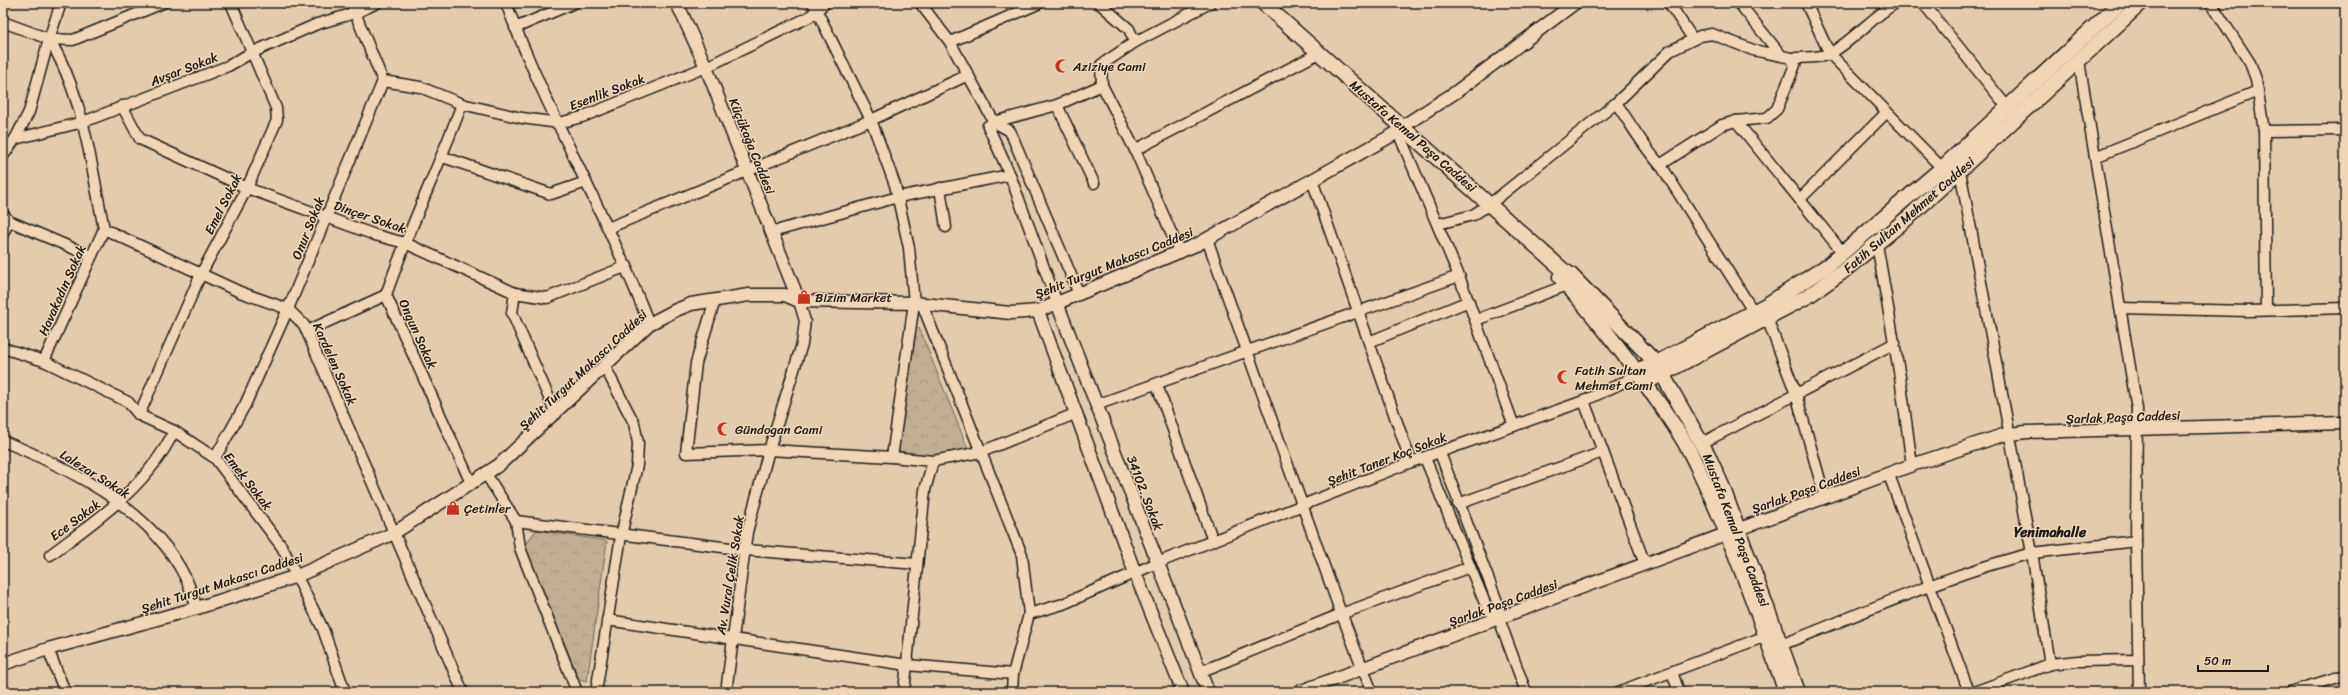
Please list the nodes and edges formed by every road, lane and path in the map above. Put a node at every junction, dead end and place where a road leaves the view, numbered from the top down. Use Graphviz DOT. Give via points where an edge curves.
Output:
graph roads {
  1 [pos="61,3"];
  2 [pos="163,3"];
  3 [pos="231,3"];
  4 [pos="351,3"];
  5 [pos="377,3"];
  6 [pos="506,3"];
  7 [pos="574,3"];
  8 [pos="676,3"];
  9 [pos="825,3"];
  10 [pos="920,3"];
  11 [pos="1040,3"];
  12 [pos="1099,3"];
  13 [pos="1210,3"];
  14 [pos="1263,3"];
  15 [pos="1575,3"];
  16 [pos="1669,3"];
  17 [pos="1739,3"];
  18 [pos="1806,3"];
  19 [pos="1896,3"];
  20 [pos="1923,3"];
  21 [pos="2120,3"];
  22 [pos="2141,3"];
  23 [pos="2211,3"];
  24 [pos="815,7"];
  25 [pos="355,13"];
  26 [pos="3,22"];
  27 [pos="515,28"];
  28 [pos="49,39"];
  29 [pos="1693,39"];
  30 [pos="950,42"];
  31 [pos="1135,42"];
  32 [pos="2068,50"];
  33 [pos="251,53"];
  34 [pos="1319,53"];
  35 [pos="1830,53"];
  36 [pos="1780,54"];
  37 [pos="1791,58"];
  38 [pos="2079,61"];
  39 [pos="706,67"];
  40 [pos="968,75"];
  41 [pos="383,82"];
  42 [pos="1102,85"];
  43 [pos="2258,91"];
  44 [pos="1616,103"];
  45 [pos="462,104"];
  46 [pos="1057,105"];
  47 [pos="122,106"];
  48 [pos="2008,108"];
  49 [pos="1887,112"];
  50 [pos="871,120"];
  51 [pos="1736,121"];
  52 [pos="83,122"];
  53 [pos="994,122"];
  54 [pos="559,123"];
  55 [pos="1401,129"];
  56 [pos="2345,130"];
  57 [pos="2264,131"];
  58 [pos="15,139"];
  59 [pos="1135,150"];
  60 [pos="3,156"];
  61 [pos="443,157"];
  62 [pos="2094,157"];
  63 [pos="1660,165"];
  64 [pos="1942,168"];
  65 [pos="746,171"];
  66 [pos="1960,171"];
  67 [pos="1010,175"];
  68 [pos="1312,180"];
  69 [pos="586,182"];
  70 [pos="1094,183"];
  71 [pos="246,188"];
  72 [pos="940,188"];
  73 [pos="898,197"];
  74 [pos="1800,199"];
  75 [pos="1490,204"];
  76 [pos="327,216"];
  77 [pos="6,218"];
  78 [pos="1438,224"];
  79 [pos="946,227"];
  80 [pos="608,228"];
  81 [pos="104,229"];
  82 [pos="772,232"];
  83 [pos="3,233"];
  84 [pos="1207,239"];
  85 [pos="405,243"];
  86 [pos="1877,244"];
  87 [pos="1180,253"];
  88 [pos="1843,253"];
  89 [pos="91,256"];
  90 [pos="627,266"];
  91 [pos="1563,270"];
  92 [pos="200,274"];
  93 [pos="1459,276"];
  94 [pos="1567,285"];
  95 [pos="515,293"];
  96 [pos="1079,294"];
  97 [pos="386,296"];
  98 [pos="715,300"];
  99 [pos="799,301"];
  100 [pos="1469,301"];
  101 [pos="1057,303"];
  102 [pos="918,304"];
  103 [pos="288,308"];
  104 [pos="2120,308"];
  105 [pos="2345,308"];
  106 [pos="2266,310"];
  107 [pos="1038,311"];
  108 [pos="1754,311"];
  109 [pos="1359,313"];
  110 [pos="1767,318"];
  111 [pos="1476,320"];
  112 [pos="649,324"];
  113 [pos="307,331"];
  114 [pos="1369,342"];
  115 [pos="1895,343"];
  116 [pos="3,348"];
  117 [pos="1248,351"];
  118 [pos="44,361"];
  119 [pos="605,366"];
  120 [pos="1660,368"];
  121 [pos="1636,371"];
  122 [pos="1626,381"];
  123 [pos="1645,383"];
  124 [pos="1157,384"];
  125 [pos="1796,394"];
  126 [pos="1584,401"];
  127 [pos="1096,405"];
  128 [pos="556,414"];
  129 [pos="1077,414"];
  130 [pos="139,415"];
  131 [pos="2345,423"];
  132 [pos="1514,426"];
  133 [pos="2137,430"];
  134 [pos="174,431"];
  135 [pos="2009,434"];
  136 [pos="3,441"];
  137 [pos="1702,443"];
  138 [pos="769,450"];
  139 [pos="981,452"];
  140 [pos="1603,452"];
  141 [pos="1440,453"];
  142 [pos="892,456"];
  143 [pos="215,458"];
  144 [pos="1425,458"];
  145 [pos="933,461"];
  146 [pos="1411,462"];
  147 [pos="1912,465"];
  148 [pos="486,474"];
  149 [pos="1889,475"];
  150 [pos="471,483"];
  151 [pos="1825,498"];
  152 [pos="120,502"];
  153 [pos="1458,504"];
  154 [pos="1303,505"];
  155 [pos="516,521"];
  156 [pos="1732,532"];
  157 [pos="394,533"];
  158 [pos="621,536"];
  159 [pos="1213,541"];
  160 [pos="2136,541"];
  161 [pos="746,550"];
  162 [pos="2032,553"];
  163 [pos="50,555"];
  164 [pos="1157,563"];
  165 [pos="917,564"];
  166 [pos="1645,564"];
  167 [pos="1470,567"];
  168 [pos="1135,573"];
  169 [pos="297,576"];
  170 [pos="1930,587"];
  171 [pos="197,608"];
  172 [pos="1029,614"];
  173 [pos="1342,614"];
  174 [pos="1499,619"];
  175 [pos="607,620"];
  176 [pos="1766,636"];
  177 [pos="733,638"];
  178 [pos="1781,645"];
  179 [pos="48,649"];
  180 [pos="2138,660"];
  181 [pos="3,664"];
  182 [pos="2050,664"];
  183 [pos="907,665"];
  184 [pos="1364,669"];
  185 [pos="1200,672"];
  186 [pos="1672,672"];
  187 [pos="1013,674"];
  188 [pos="2345,675"];
  189 [pos="65,692"];
  190 [pos="345,692"];
  191 [pos="463,692"];
  192 [pos="577,692"];
  193 [pos="596,692"];
  194 [pos="726,692"];
  195 [pos="904,692"];
  196 [pos="1012,692"];
  197 [pos="1183,692"];
  198 [pos="1208,692"];
  199 [pos="1299,692"];
  200 [pos="1372,692"];
  201 [pos="1526,692"];
  202 [pos="1618,692"];
  203 [pos="1679,692"];
  204 [pos="1786,692"];
  205 [pos="1798,692"];
  206 [pos="1969,692"];
  207 [pos="1974,692"];
  208 [pos="2139,692"];
  209 [pos="2290,692"];
  1 -- 28 [label="street"];
  2 -- 28 [label="street" via="73,40"];
  3 -- 33 [label="street, Emel Sokak"];
  4 -- 25 [label="street"];
  5 -- 25 [label="street, Avşar Sokak"];
  6 -- 27 [label="street"];
  7 -- 27 [label="street"];
  8 -- 39 [label="street, Küçükağa Caddesi"];
  9 -- 24 [label="street, Esenlik Sokak"];
  10 -- 30 [label="street"];
  11 -- 30 [label="street"];
  12 -- 31 [label="street" via="1129,29"];
  13 -- 31 [label="street"];
  14 -- 34 [label="main road, Mustafa Kemal Paşa Caddesi"];
  15 -- 55 [label="street, Şehit Turgut Makascı Caddesi" via="1456,92"];
  16 -- 29 [label="street"];
  17 -- 36 [label="street"];
  18 -- 35 [label="street"];
  19 -- 35 [label="street"];
  20 -- 48 [label="street"];
  21 -- 32 [label="main road, Fatih Sultan Mehmet Caddesi"];
  22 -- 38 [label="main road, Fatih Sultan Mehmet Caddesi"];
  23 -- 43 [label="street" via="2250,63"];
  24 -- 39 [label="street, Esenlik Sokak" via="809,17"];
  24 -- 50 [label="street"];
  25 -- 33 [label="street, Avşar Sokak" via="317,24"];
  25 -- 41 [label="street"];
  26 -- 28 [label="street"];
  27 -- 54 [label="street"];
  28 -- 52 [label="street" via="62,61"];
  28 -- 58 [label="street" via="29,112"];
  29 -- 36 [label="street" via="1712,34 1753,50"];
  29 -- 44 [label="street" via="1670,51"];
  30 -- 40 [label="street"];
  31 -- 42 [label="street" via="1101,65"];
  32 -- 38 [label="street"];
  32 -- 48 [label="main road, Fatih Sultan Mehmet Caddesi"];
  33 -- 47 [label="street, Avşar Sokak" via="228,66"];
  33 -- 71 [label="street, Emel Sokak" via="276,108 277,120"];
  34 -- 55 [label="main road, Mustafa Kemal Paşa Caddesi"];
  34 -- 59 [label="street"];
  35 -- 37 [label="street" via="1817,57"];
  35 -- 49 [label="street"];
  36 -- 37 [label="street"];
  37 -- 51 [label="street" via="1795,65 1777,109 1767,118"];
  38 -- 62 [label="street"];
  38 -- 66 [label="main road, Fatih Sultan Mehmet Caddesi"];
  39 -- 54 [label="street, Esenlik Sokak" via="582,117"];
  39 -- 65 [label="street, Küçükağa Caddesi"];
  40 -- 50 [label="street"];
  40 -- 53 [label="street"];
  41 -- 45 [label="street, Esenlik Sokak" via="420,88"];
  41 -- 76 [label="street, Onur Sokak"];
  42 -- 46 [label="street"];
  42 -- 59 [label="street"];
  43 -- 57 [label="street"];
  43 -- 62 [label="street"];
  44 -- 63 [label="street"];
  44 -- 75 [label="street"];
  45 -- 54 [label="street, Esenlik Sokak" via="522,118"];
  45 -- 61 [label="street, Ongun Sokak"];
  46 -- 53 [label="street"];
  46 -- 70 [label="street"];
  47 -- 52 [label="street, Avşar Sokak"];
  47 -- 71 [label="street, Dinçer Sokak" via="140,139"];
  48 -- 64 [label="main road, Fatih Sultan Mehmet Caddesi"];
  49 -- 64 [label="street"];
  49 -- 74 [label="street"];
  50 -- 65 [label="street"];
  50 -- 73 [label="street"];
  51 -- 63 [label="street" via="1722,125"];
  51 -- 74 [label="street"];
  52 -- 58 [label="street, Avşar Sokak"];
  52 -- 81 [label="street"];
  53 -- 67 [label="street" via="988,126"];
  53 -- 96 [label="street" via="1010,131"];
  54 -- 69 [label="street"];
  55 -- 68 [label="street, Şehit Turgut Makascı Caddesi"];
  55 -- 75 [label="main road, Mustafa Kemal Paşa Caddesi"];
  55 -- 78 [label="street"];
  56 -- 57 [label="street"];
  57 -- 106 [label="street"];
  58 -- 60 [label="street"];
  59 -- 87 [label="street"];
  61 -- 69 [label="street" via="551,194"];
  61 -- 85 [label="street, Ongun Sokak"];
  62 -- 104 [label="street"];
  63 -- 108 [label="street"];
  64 -- 88 [label="main road, Fatih Sultan Mehmet Caddesi"];
  65 -- 80 [label="street"];
  65 -- 82 [label="street, Küçükağa Caddesi"];
  66 -- 86 [label="main road, Fatih Sultan Mehmet Caddesi"];
  66 -- 135 [label="street"];
  67 -- 72 [label="street"];
  67 -- 101 [label="street"];
  68 -- 84 [label="street, Şehit Turgut Makascı Caddesi"];
  68 -- 109 [label="street"];
  69 -- 80 [label="street"];
  71 -- 76 [label="street, Dinçer Sokak"];
  71 -- 92 [label="street, Emel Sokak"];
  72 -- 73 [label="street"];
  72 -- 79 [label="street"];
  73 -- 82 [label="street"];
  73 -- 102 [label="street"];
  74 -- 88 [label="street"];
  75 -- 78 [label="street" via="1473,215"];
  75 -- 91 [label="main road, Mustafa Kemal Paşa Caddesi"];
  76 -- 85 [label="street, Dinçer Sokak" via="375,235"];
  76 -- 103 [label="street, Onur Sokak"];
  77 -- 83 [label="street"];
  77 -- 89 [label="street"];
  78 -- 93 [label="street"];
  80 -- 90 [label="street"];
  81 -- 89 [label="street, Havakadın Sokak"];
  81 -- 92 [label="street"];
  82 -- 99 [label="street, Küçükağa Caddesi"];
  84 -- 87 [label="street, Şehit Turgut Makascı Caddesi"];
  84 -- 117 [label="street"];
  85 -- 95 [label="street, Dinçer Sokak"];
  85 -- 97 [label="street, Ongun Sokak"];
  86 -- 110 [label="main road, Fatih Sultan Mehmet Caddesi" via="1808,296"];
  86 -- 115 [label="street"];
  87 -- 96 [label="street, Şehit Turgut Makascı Caddesi"];
  88 -- 108 [label="main road, Fatih Sultan Mehmet Caddesi" via="1811,278"];
  89 -- 118 [label="street, Havakadın Sokak"];
  90 -- 95 [label="street, Dinçer Sokak" via="547,298"];
  90 -- 112 [label="street"];
  91 -- 94 [label="main road, Mustafa Kemal Paşa Caddesi" via="1560,277"];
  91 -- 120 [label="main road, Mustafa Kemal Paşa Caddesi" via="1571,275"];
  92 -- 103 [label="street" via="240,292"];
  92 -- 130 [label="street, Emel Sokak"];
  93 -- 100 [label="street"];
  93 -- 109 [label="street"];
  94 -- 111 [label="street"];
  94 -- 121 [label="main road, Mustafa Kemal Paşa Caddesi"];
  95 -- 128 [label="street" via="512,313"];
  96 -- 101 [label="street, Şehit Turgut Makascı Caddesi"];
  97 -- 113 [label="street"];
  97 -- 150 [label="street, Ongun Sokak"];
  98 -- 99 [label="street, Şehit Turgut Makascı Caddesi" via="769,294"];
  98 -- 112 [label="street, Şehit Turgut Makascı Caddesi" via="691,304"];
  98 -- 138 [label="street" via="696,363 686,453"];
  99 -- 102 [label="street, Şehit Turgut Makascı Caddesi"];
  99 -- 138 [label="street, Av. Vural Çelik Sokak" via="805,321 802,344"];
  100 -- 111 [label="street"];
  100 -- 114 [label="street"];
  101 -- 107 [label="street, Şehit Turgut Makascı Caddesi"];
  101 -- 127 [label="street, 34102. Sokak"];
  102 -- 107 [label="street, Şehit Turgut Makascı Caddesi" via="993,312"];
  102 -- 139 [label="street"];
  102 -- 142 [label="street"];
  103 -- 113 [label="street, Kardelen Sokak"];
  103 -- 143 [label="street, Onur Sokak" via="244,405"];
  104 -- 106 [label="street"];
  104 -- 133 [label="street" via="2138,409"];
  105 -- 106 [label="street"];
  107 -- 129 [label="street"];
  108 -- 120 [label="main road, Fatih Sultan Mehmet Caddesi"];
  109 -- 114 [label="street"];
  109 -- 117 [label="street"];
  110 -- 120 [label="main road, Fatih Sultan Mehmet Caddesi"];
  110 -- 125 [label="street"];
  111 -- 132 [label="street"];
  112 -- 119 [label="street, Şehit Turgut Makascı Caddesi"];
  113 -- 157 [label="street, Kardelen Sokak"];
  114 -- 146 [label="street"];
  115 -- 125 [label="street"];
  115 -- 147 [label="street"];
  116 -- 118 [label="street, Emek Sokak"];
  117 -- 124 [label="street"];
  117 -- 154 [label="street"];
  118 -- 130 [label="street, Emek Sokak" via="128,402"];
  119 -- 128 [label="street, Şehit Turgut Makascı Caddesi"];
  119 -- 158 [label="street" via="634,423 638,443 637,465"];
  120 -- 121 [label="main road, Fatih Sultan Mehmet Caddesi"];
  120 -- 123 [label="main road, Fatih Sultan Mehmet Caddesi"];
  120 -- 137 [label="main road, Mustafa Kemal Paşa Caddesi"];
  121 -- 122 [label="street, Şehit Taner Koç Sokak"];
  121 -- 123 [label="main road, Mustafa Kemal Paşa Caddesi"];
  122 -- 123 [label="street"];
  122 -- 126 [label="street, Şehit Taner Koç Sokak"];
  123 -- 156 [label="main road, Mustafa Kemal Paşa Caddesi" via="1690,452"];
  124 -- 127 [label="street"];
  124 -- 159 [label="street"];
  125 -- 137 [label="street"];
  125 -- 151 [label="street"];
  126 -- 132 [label="street, Şehit Taner Koç Sokak"];
  126 -- 140 [label="street"];
  127 -- 164 [label="street, 34102. Sokak"];
  128 -- 148 [label="street, Şehit Turgut Makascı Caddesi" via="516,452"];
  129 -- 139 [label="street"];
  129 -- 168 [label="street"];
  130 -- 134 [label="street, Emek Sokak"];
  131 -- 133 [label="street, Şarlak Paşa Caddesi"];
  132 -- 141 [label="street, Şehit Taner Koç Sokak"];
  133 -- 135 [label="street, Şarlak Paşa Caddesi"];
  133 -- 160 [label="street"];
  134 -- 143 [label="street, Emek Sokak"];
  134 -- 152 [label="street, Ece Sokak" via="163,455"];
  135 -- 147 [label="street, Şarlak Paşa Caddesi"];
  135 -- 162 [label="street"];
  136 -- 152 [label="street, Lalezar Sokak" via="77,475"];
  137 -- 156 [label="main road, Mustafa Kemal Paşa Caddesi" via="1722,486"];
  138 -- 142 [label="street"];
  138 -- 161 [label="street, Av. Vural Çelik Sokak" via="747,532"];
  139 -- 145 [label="street"];
  139 -- 172 [label="street" via="1022,555"];
  140 -- 153 [label="street"];
  140 -- 166 [label="street"];
  141 -- 144 [label="street, Şehit Taner Koç Sokak"];
  141 -- 153 [label="street"];
  142 -- 145 [label="street"];
  143 -- 169 [label="street, Emek Sokak" via="282,547"];
  144 -- 146 [label="street, Şehit Taner Koç Sokak"];
  144 -- 167 [label="street"];
  145 -- 165 [label="street" via="925,490"];
  146 -- 154 [label="street, Şehit Taner Koç Sokak"];
  147 -- 149 [label="street, Şarlak Paşa Caddesi"];
  148 -- 150 [label="street, Şehit Turgut Makascı Caddesi"];
  148 -- 155 [label="street"];
  149 -- 151 [label="street, Şarlak Paşa Caddesi"];
  149 -- 170 [label="street"];
  150 -- 157 [label="street, Şehit Turgut Makascı Caddesi"];
  151 -- 156 [label="street, Şarlak Paşa Caddesi"];
  152 -- 163 [label="street, Ece Sokak"];
  152 -- 171 [label="street, Lalezar Sokak" via="168,550 185,576"];
  153 -- 174 [label="street" via="1498,604"];
  154 -- 159 [label="street, Şehit Taner Koç Sokak"];
  154 -- 173 [label="street"];
  155 -- 158 [label="street"];
  155 -- 192 [label="street" via="520,548"];
  156 -- 166 [label="street, Şarlak Paşa Caddesi"];
  156 -- 176 [label="main road, Mustafa Kemal Paşa Caddesi"];
  156 -- 178 [label="main road, Mustafa Kemal Paşa Caddesi"];
  157 -- 169 [label="street, Şehit Turgut Makascı Caddesi"];
  157 -- 191 [label="street, Kardelen Sokak"];
  158 -- 161 [label="street"];
  158 -- 175 [label="street"];
  159 -- 164 [label="street, Şehit Taner Koç Sokak"];
  160 -- 162 [label="street"];
  160 -- 180 [label="street"];
  161 -- 165 [label="street"];
  161 -- 177 [label="street, Av. Vural Çelik Sokak"];
  162 -- 170 [label="street"];
  162 -- 182 [label="street"];
  164 -- 168 [label="street, Şehit Taner Koç Sokak"];
  164 -- 185 [label="street, 34102. Sokak"];
  165 -- 183 [label="street"];
  166 -- 174 [label="street, Şarlak Paşa Caddesi"];
  167 -- 173 [label="street"];
  167 -- 174 [label="street" via="1487,608"];
  168 -- 172 [label="street, Şehit Taner Koç Sokak" via="1062,604"];
  168 -- 197 [label="street"];
  169 -- 171 [label="street, Şehit Turgut Makascı Caddesi"];
  169 -- 190 [label="street, Emek Sokak" via="323,629"];
  170 -- 178 [label="street"];
  170 -- 206 [label="street"];
  171 -- 179 [label="street, Şehit Turgut Makascı Caddesi"];
  172 -- 187 [label="street"];
  173 -- 184 [label="street"];
  173 -- 185 [label="street"];
  174 -- 184 [label="street, Şarlak Paşa Caddesi"];
  174 -- 201 [label="street"];
  175 -- 177 [label="street"];
  175 -- 193 [label="street"];
  176 -- 186 [label="street"];
  176 -- 204 [label="main road, Mustafa Kemal Paşa Caddesi"];
  177 -- 183 [label="street"];
  177 -- 194 [label="street, Av. Vural Çelik Sokak"];
  178 -- 205 [label="main road, Mustafa Kemal Paşa Caddesi"];
  179 -- 181 [label="street, Şehit Turgut Makascı Caddesi"];
  179 -- 189 [label="street"];
  180 -- 182 [label="street"];
  180 -- 208 [label="street"];
  182 -- 207 [label="street"];
  183 -- 187 [label="street"];
  183 -- 195 [label="street"];
  184 -- 199 [label="street, Şarlak Paşa Caddesi"];
  184 -- 200 [label="street"];
  185 -- 198 [label="street, 34102. Sokak"];
  186 -- 202 [label="street"];
  186 -- 203 [label="street"];
  187 -- 196 [label="street"];
  188 -- 209 [label="street"];
}
